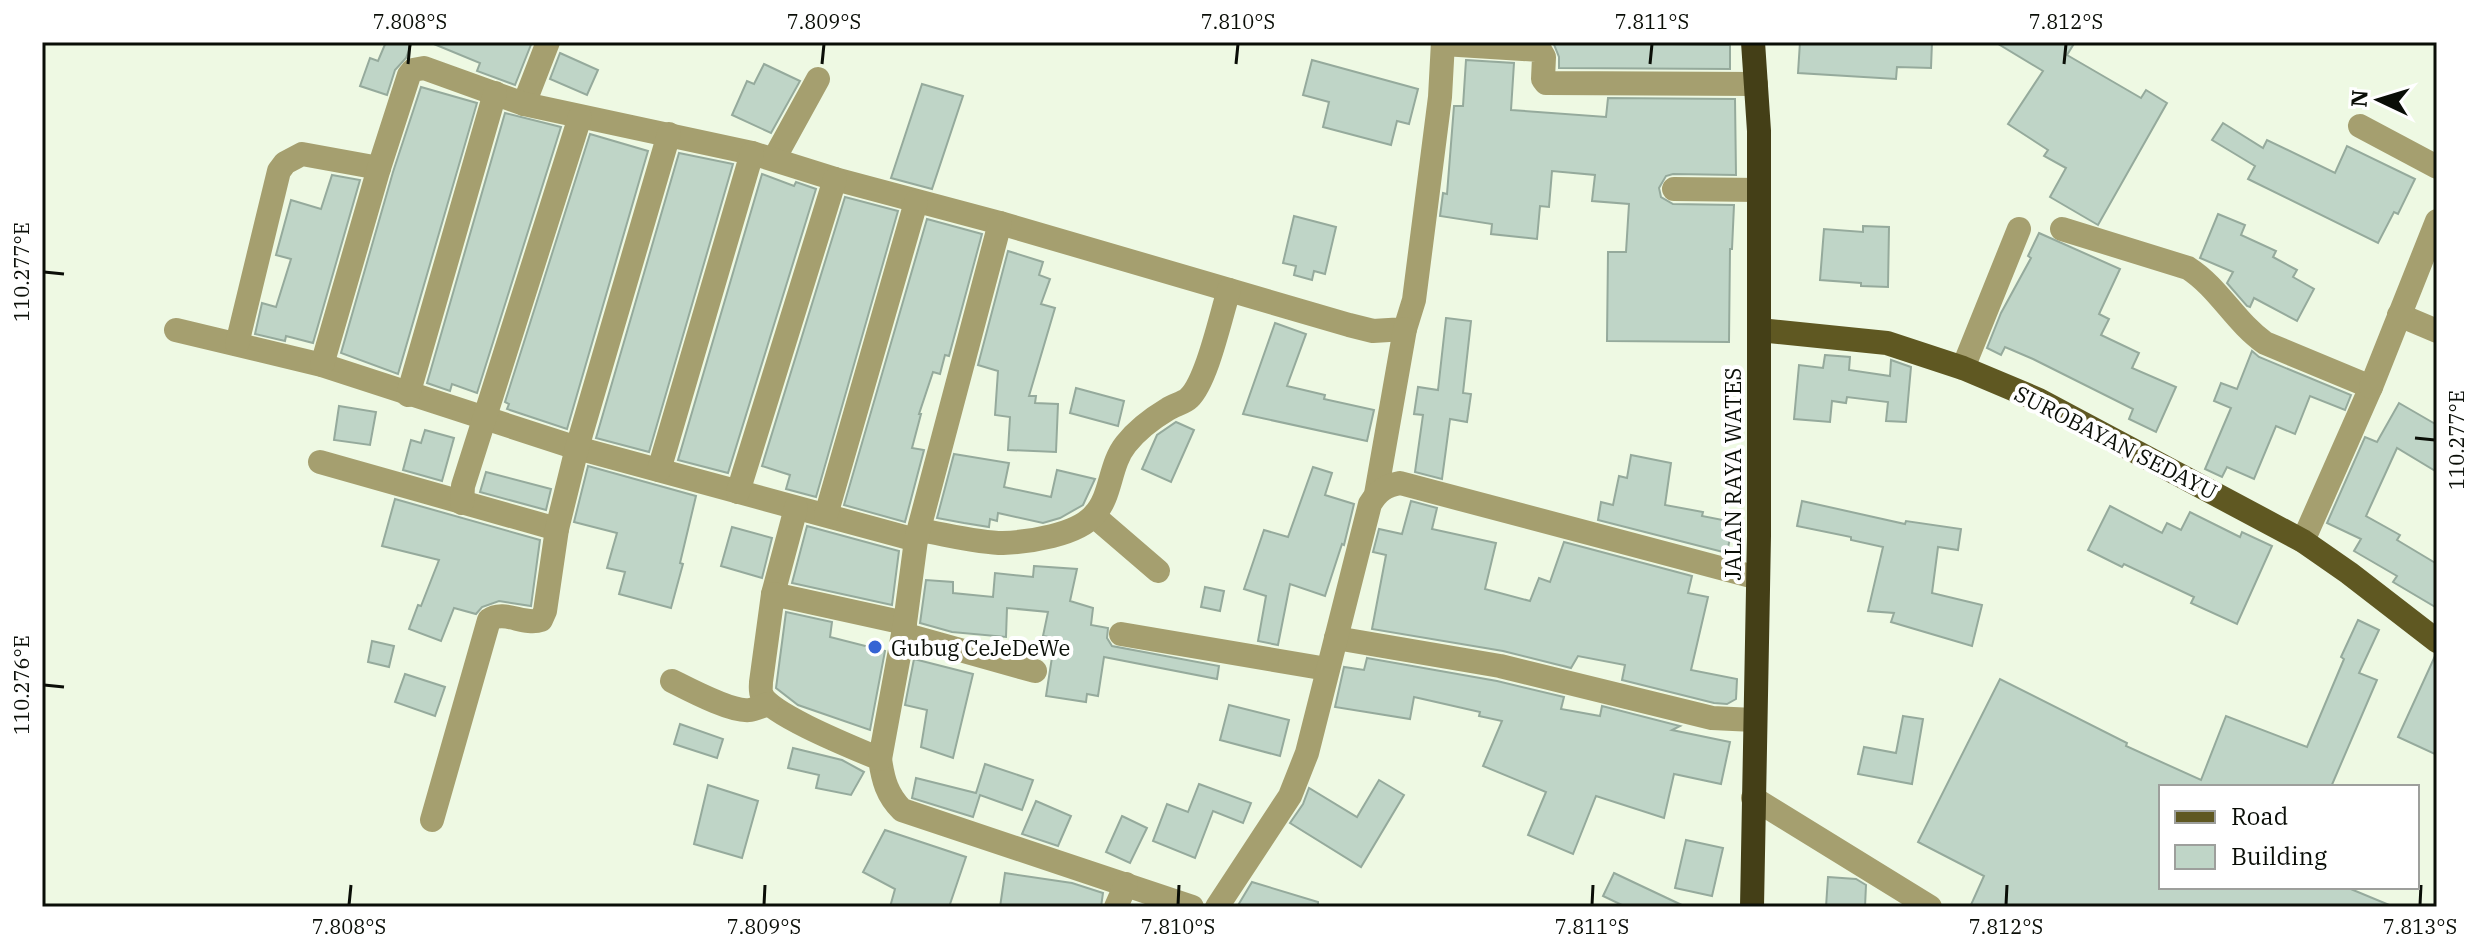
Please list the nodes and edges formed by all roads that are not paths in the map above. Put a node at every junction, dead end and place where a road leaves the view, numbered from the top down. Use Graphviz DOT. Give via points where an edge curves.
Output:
graph roads {
  1 [pos="548,42"];
  2 [pos="1753,42"];
  3 [pos="1443,43"];
  4 [pos="818,79"];
  5 [pos="1756,84"];
  6 [pos="495,93"];
  7 [pos="524,104"];
  8 [pos="580,117"];
  9 [pos="2360,126"];
  10 [pos="669,134"];
  11 [pos="763,156"];
  12 [pos="2437,167"];
  13 [pos="379,168"];
  14 [pos="835,179"];
  15 [pos="1674,189"];
  16 [pos="1759,190"];
  17 [pos="916,202"];
  18 [pos="2437,221"];
  19 [pos="1000,223"];
  20 [pos="2019,229"];
  21 [pos="2062,229"];
  22 [pos="1229,290"];
  23 [pos="2399,315"];
  24 [pos="1405,329"];
  25 [pos="176,330"];
  26 [pos="1759,330"];
  27 [pos="2437,331"];
  28 [pos="237,344"];
  29 [pos="322,365"];
  30 [pos="1963,368"];
  31 [pos="2371,387"];
  32 [pos="408,395"];
  33 [pos="485,420"];
  34 [pos="577,448"];
  35 [pos="320,462"];
  36 [pos="659,470"];
  37 [pos="738,492"];
  38 [pos="1376,494"];
  39 [pos="462,503"];
  40 [pos="796,508"];
  41 [pos="826,515"];
  42 [pos="1094,516"];
  43 [pos="557,529"];
  44 [pos="918,535"];
  45 [pos="2303,541"];
  46 [pos="1158,571"];
  47 [pos="1758,578"];
  48 [pos="773,594"];
  49 [pos="904,628"];
  50 [pos="1121,634"];
  51 [pos="1336,638"];
  52 [pos="2437,641"];
  53 [pos="1327,669"];
  54 [pos="1035,671"];
  55 [pos="672,681"];
  56 [pos="768,704"];
  57 [pos="1754,720"];
  58 [pos="880,759"];
  59 [pos="1753,798"];
  60 [pos="432,820"];
  61 [pos="1126,884"];
  62 [pos="1116,907"];
  63 [pos="1192,907"];
  64 [pos="1217,907"];
  65 [pos="1752,907"];
  66 [pos="1930,907"];
  1 -- 7 [label="street"];
  2 -- 5 [label="highway, JALAN RAYA WATES"];
  3 -- 5 [label="street" via="1540,50 1546,83"];
  3 -- 24 [label="street" via="1414,300"];
  4 -- 11 [label="street"];
  5 -- 16 [label="highway, JALAN RAYA WATES"];
  6 -- 7 [label="street"];
  6 -- 13 [label="street" via="424,68 413,70"];
  6 -- 32 [label="street"];
  7 -- 8 [label="street"];
  8 -- 10 [label="street"];
  8 -- 33 [label="street"];
  9 -- 12 [label="street"];
  10 -- 11 [label="street"];
  10 -- 34 [label="street"];
  11 -- 14 [label="street"];
  11 -- 36 [label="street"];
  13 -- 28 [label="street" via="302,154 285,163"];
  13 -- 29 [label="street"];
  14 -- 17 [label="street"];
  14 -- 37 [label="street"];
  15 -- 16 [label="street"];
  16 -- 26 [label="highway, JALAN RAYA WATES"];
  17 -- 19 [label="street"];
  17 -- 41 [label="street"];
  18 -- 23 [label="street"];
  19 -- 22 [label="street"];
  19 -- 44 [label="street"];
  20 -- 30 [label="street"];
  21 -- 31 [label="street" via="2188,268 2265,343"];
  22 -- 24 [label="street" via="1373,331"];
  22 -- 42 [label="street" via="1189,399 1146,424 1127,443"];
  23 -- 27 [label="street"];
  23 -- 31 [label="street"];
  24 -- 38 [label="street"];
  25 -- 28 [label="street"];
  26 -- 30 [label="main road, SUROBAYAN SEDAYU" via="1887,343"];
  26 -- 47 [label="highway, JALAN RAYA WATES"];
  28 -- 29 [label="street"];
  29 -- 32 [label="street"];
  30 -- 45 [label="main road, SUROBAYAN SEDAYU" via="2039,400"];
  31 -- 45 [label="street"];
  32 -- 33 [label="street"];
  33 -- 34 [label="street"];
  33 -- 39 [label="street"];
  34 -- 36 [label="street"];
  34 -- 43 [label="street"];
  35 -- 39 [label="street"];
  36 -- 37 [label="street"];
  37 -- 40 [label="street"];
  38 -- 47 [label="street" via="1400,483"];
  38 -- 51 [label="street"];
  39 -- 43 [label="street"];
  40 -- 41 [label="street"];
  40 -- 48 [label="street"];
  41 -- 44 [label="street"];
  42 -- 44 [label="street" via="1077,529 1002,543"];
  42 -- 46 [label="street"];
  43 -- 60 [label="street" via="541,620 489,620"];
  44 -- 49 [label="street"];
  45 -- 52 [label="main road, SUROBAYAN SEDAYU"];
  47 -- 57 [label="highway, JALAN RAYA WATES"];
  48 -- 49 [label="street"];
  48 -- 56 [label="street" via="761,682"];
  49 -- 54 [label="street"];
  49 -- 58 [label="street"];
  50 -- 53 [label="street"];
  51 -- 53 [label="street"];
  51 -- 57 [label="street" via="1500,666 1712,718"];
  53 -- 64 [label="street" via="1307,753 1290,796"];
  55 -- 56 [label="street" via="739,710"];
  56 -- 58 [label="street" via="824,736"];
  57 -- 59 [label="highway, JALAN RAYA WATES"];
  58 -- 61 [label="street" via="886,789 902,810"];
  59 -- 65 [label="highway, JALAN RAYA WATES"];
  59 -- 66 [label="street"];
  61 -- 62 [label="street"];
  61 -- 63 [label="street"];
}
